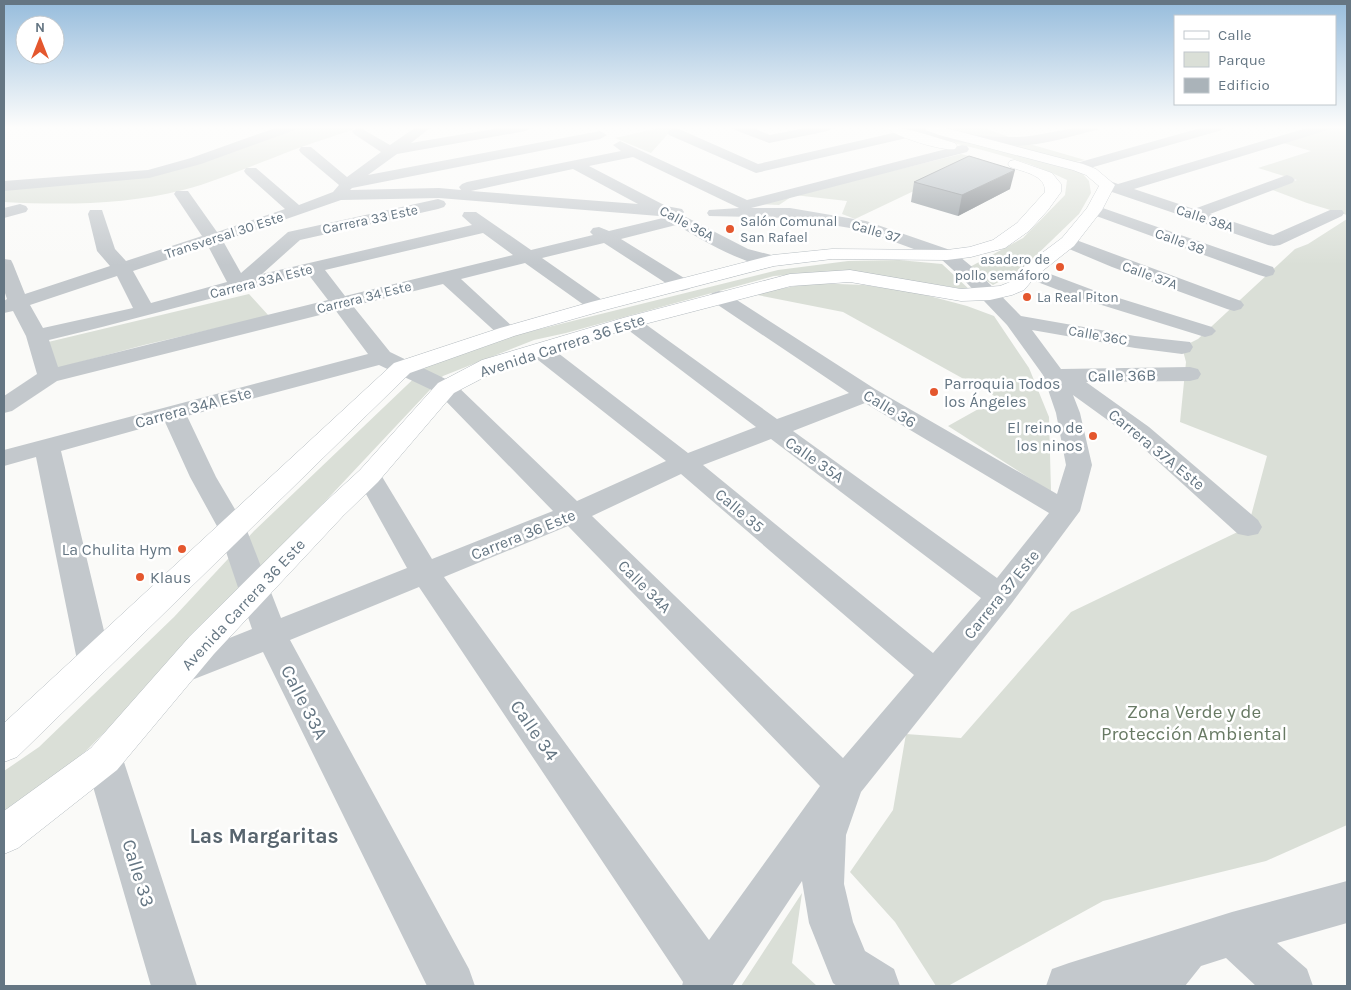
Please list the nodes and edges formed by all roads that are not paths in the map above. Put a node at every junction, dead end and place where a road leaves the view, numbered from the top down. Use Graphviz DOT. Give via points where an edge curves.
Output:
graph roads {
  1 [pos="152,173"];
  2 [pos="254,173"];
  3 [pos="328,173"];
  4 [pos="363,173"];
  5 [pos="418,173"];
  6 [pos="539,173"];
  7 [pos="598,173"];
  8 [pos="682,173"];
  9 [pos="755,173"];
  10 [pos="868,173"];
  11 [pos="1041,173"];
  12 [pos="1093,173"];
  13 [pos="1161,173"];
  14 [pos="1287,180"];
  15 [pos="4,186"];
  16 [pos="1112,187"];
  17 [pos="343,189"];
  18 [pos="182,194"];
  19 [pos="444,197"];
  20 [pos="554,203"];
  21 [pos="748,204"];
  22 [pos="20,209"];
  23 [pos="1094,210"];
  24 [pos="297,211"];
  25 [pos="4,212"];
  26 [pos="692,213"];
  27 [pos="1336,213"];
  28 [pos="96,214"];
  29 [pos="1195,214"];
  30 [pos="275,219"];
  31 [pos="486,227"];
  32 [pos="294,236"];
  33 [pos="608,238"];
  34 [pos="213,239"];
  35 [pos="1068,242"];
  36 [pos="946,254"];
  37 [pos="530,257"];
  38 [pos="773,261"];
  39 [pos="4,264"];
  40 [pos="122,268"];
  41 [pos="314,268"];
  42 [pos="1266,271"];
  43 [pos="1029,272"];
  44 [pos="447,277"];
  45 [pos="238,285"];
  46 [pos="682,285"];
  47 [pos="990,294"];
  48 [pos="719,298"];
  49 [pos="341,303"];
  50 [pos="11,305"];
  51 [pos="598,306"];
  52 [pos="1234,306"];
  53 [pos="145,311"];
  54 [pos="1014,321"];
  55 [pos="630,322"];
  56 [pos="1205,331"];
  57 [pos="507,332"];
  58 [pos="37,336"];
  59 [pos="1182,347"];
  60 [pos="542,350"];
  61 [pos="392,363"];
  62 [pos="1190,374"];
  63 [pos="49,376"];
  64 [pos="1058,376"];
  65 [pos="446,388"];
  66 [pos="867,394"];
  67 [pos="4,406"];
  68 [pos="173,412"];
  69 [pos="773,430"];
  70 [pos="47,446"];
  71 [pos="4,458"];
  72 [pos="684,463"];
  73 [pos="369,476"];
  74 [pos="1066,511"];
  75 [pos="572,514"];
  76 [pos="1248,527"];
  77 [pos="232,528"];
  78 [pos="426,574"];
  79 [pos="255,589"];
  80 [pos="1000,596"];
  81 [pos="271,635"];
  82 [pos="94,660"];
  83 [pos="179,672"];
  84 [pos="936,674"];
  85 [pos="4,746"];
  86 [pos="104,759"];
  87 [pos="844,784"];
  88 [pos="4,834"];
  89 [pos="1347,902"];
  90 [pos="1232,934"];
  91 [pos="1187,948"];
  92 [pos="707,982"];
  93 [pos="174,986"];
  94 [pos="452,986"];
  95 [pos="876,986"];
  96 [pos="1069,986"];
  97 [pos="1155,986"];
  98 [pos="1290,986"];
  1 -- 15 [label="street"];
  2 -- 24 [label="street"];
  3 -- 17 [label="street"];
  4 -- 17 [label="street, Transversal 30 Este"];
  5 -- 17 [label="street"];
  6 -- 19 [label="street, Carrera 33 Este"];
  7 -- 26 [label="street, Calle 36A"];
  8 -- 21 [label="street"];
  9 -- 21 [label="street"];
  10 -- 21 [label="street, Carrera 34 Este"];
  11 -- 36 [label="street" via="1053,184 1053,192 1024,227 999,244 971,252"];
  12 -- 16 [label="street"];
  13 -- 16 [label="street"];
  14 -- 29 [label="street"];
  16 -- 23 [label="street, Avenida Carrera 36 Este"];
  16 -- 29 [label="street, Calle 38A"];
  17 -- 19 [label="street"];
  17 -- 24 [label="street, Transversal 30 Este"];
  18 -- 34 [label="street"];
  19 -- 20 [label="street, Carrera 33 Este"];
  19 -- 31 [label="street"];
  19 -- 32 [label="street, Carrera 33 Este"];
  20 -- 26 [label="street, Carrera 33 Este"];
  20 -- 33 [label="street"];
  21 -- 26 [label="street, Carrera 34 Este"];
  22 -- 25 [label="street"];
  23 -- 35 [label="street, Avenida Carrera 36 Este"];
  23 -- 42 [label="street, Calle 38"];
  24 -- 30 [label="street, Transversal 30 Este"];
  26 -- 33 [label="street, Carrera 34 Este"];
  26 -- 36 [label="street, Calle 37" via="790,213 866,226"];
  26 -- 38 [label="street, Calle 36A" via="742,253"];
  27 -- 29 [label="street, Calle 38A" via="1274,241"];
  28 -- 40 [label="street" via="106,251"];
  30 -- 32 [label="street"];
  30 -- 34 [label="street, Transversal 30 Este"];
  31 -- 37 [label="street"];
  31 -- 41 [label="street, Carrera 33A Este"];
  32 -- 45 [label="street"];
  33 -- 37 [label="street, Carrera 34 Este"];
  33 -- 46 [label="street"];
  34 -- 40 [label="street, Transversal 30 Este"];
  34 -- 45 [label="street"];
  35 -- 43 [label="street, Avenida Carrera 36 Este"];
  35 -- 52 [label="street, Calle 37A"];
  36 -- 38 [label="street, Avenida Carrera 36 Este" via="832,254"];
  36 -- 47 [label="street"];
  37 -- 44 [label="street, Carrera 34 Este"];
  37 -- 51 [label="street"];
  38 -- 46 [label="street, Avenida Carrera 36 Este"];
  39 -- 50 [label="street"];
  40 -- 50 [label="street, Transversal 30 Este"];
  40 -- 53 [label="street"];
  41 -- 45 [label="street, Carrera 33A Este"];
  41 -- 49 [label="street"];
  43 -- 47 [label="street, Avenida Carrera 36 Este" via="1016,286"];
  43 -- 56 [label="street" via="1086,294"];
  44 -- 49 [label="street, Carrera 34 Este"];
  44 -- 57 [label="street"];
  45 -- 53 [label="street, Carrera 33A Este"];
  46 -- 51 [label="street, Avenida Carrera 36 Este"];
  47 -- 48 [label="street, Avenida Carrera 36 Este" via="960,295 850,276 790,280"];
  47 -- 54 [label="street"];
  48 -- 55 [label="street, Avenida Carrera 36 Este"];
  48 -- 66 [label="street, Calle 36"];
  49 -- 61 [label="street"];
  49 -- 63 [label="street, Carrera 34 Este"];
  50 -- 58 [label="street"];
  51 -- 57 [label="street, Avenida Carrera 36 Este"];
  53 -- 58 [label="street, Carrera 33A Este"];
  54 -- 59 [label="street, Calle 36C"];
  54 -- 64 [label="street"];
  55 -- 60 [label="street, Avenida Carrera 36 Este"];
  55 -- 69 [label="street, Calle 35A"];
  57 -- 61 [label="street, Avenida Carrera 36 Este"];
  58 -- 63 [label="street"];
  60 -- 65 [label="street, Avenida Carrera 36 Este" via="490,365"];
  60 -- 72 [label="street, Calle 35"];
  61 -- 65 [label="street"];
  61 -- 68 [label="street, Carrera 34A Este"];
  61 -- 77 [label="street, Avenida Carrera 36 Este"];
  62 -- 64 [label="street, Calle 36B"];
  63 -- 67 [label="street, Carrera 34 Este"];
  64 -- 74 [label="street, Carrera 37 Este" via="1079,465"];
  64 -- 76 [label="street, Carrera 37A Este" via="1140,432"];
  65 -- 73 [label="street, Avenida Carrera 36 Este"];
  65 -- 75 [label="street, Calle 34A"];
  66 -- 69 [label="street, Carrera 36 Este"];
  66 -- 74 [label="street, Calle 36"];
  68 -- 70 [label="street, Carrera 34A Este"];
  68 -- 77 [label="street, Calle 33A" via="203,477"];
  69 -- 72 [label="street, Carrera 36 Este"];
  69 -- 80 [label="street, Calle 35A"];
  70 -- 71 [label="street, Carrera 34A Este"];
  70 -- 82 [label="street"];
  72 -- 75 [label="street, Carrera 36 Este"];
  72 -- 84 [label="street, Calle 35"];
  73 -- 78 [label="street, Calle 34"];
  73 -- 79 [label="street, Avenida Carrera 36 Este"];
  74 -- 80 [label="street, Carrera 37 Este"];
  75 -- 78 [label="street, Carrera 36 Este"];
  75 -- 87 [label="street, Calle 34A"];
  77 -- 79 [label="street, Calle 33A"];
  77 -- 82 [label="street, Avenida Carrera 36 Este"];
  78 -- 81 [label="street, Carrera 36 Este"];
  78 -- 92 [label="street, Calle 34"];
  79 -- 81 [label="street, Calle 33A"];
  79 -- 83 [label="street, Avenida Carrera 36 Este"];
  80 -- 84 [label="street, Carrera 37 Este"];
  81 -- 83 [label="street, Carrera 36 Este"];
  81 -- 94 [label="street, Calle 33A"];
  82 -- 85 [label="street, Avenida Carrera 36 Este"];
  83 -- 86 [label="street, Avenida Carrera 36 Este"];
  84 -- 87 [label="street, Carrera 37 Este"];
  86 -- 88 [label="street, Avenida Carrera 36 Este"];
  86 -- 93 [label="street, Calle 33"];
  87 -- 92 [label="street, Carrera 37 Este"];
  87 -- 95 [label="street, Carrera 37 Este" via="826,835 823,884 831,923 849,966"];
  89 -- 90 [label="street"];
  90 -- 91 [label="street"];
  90 -- 98 [label="street"];
  91 -- 96 [label="street"];
  91 -- 97 [label="street"];
}
